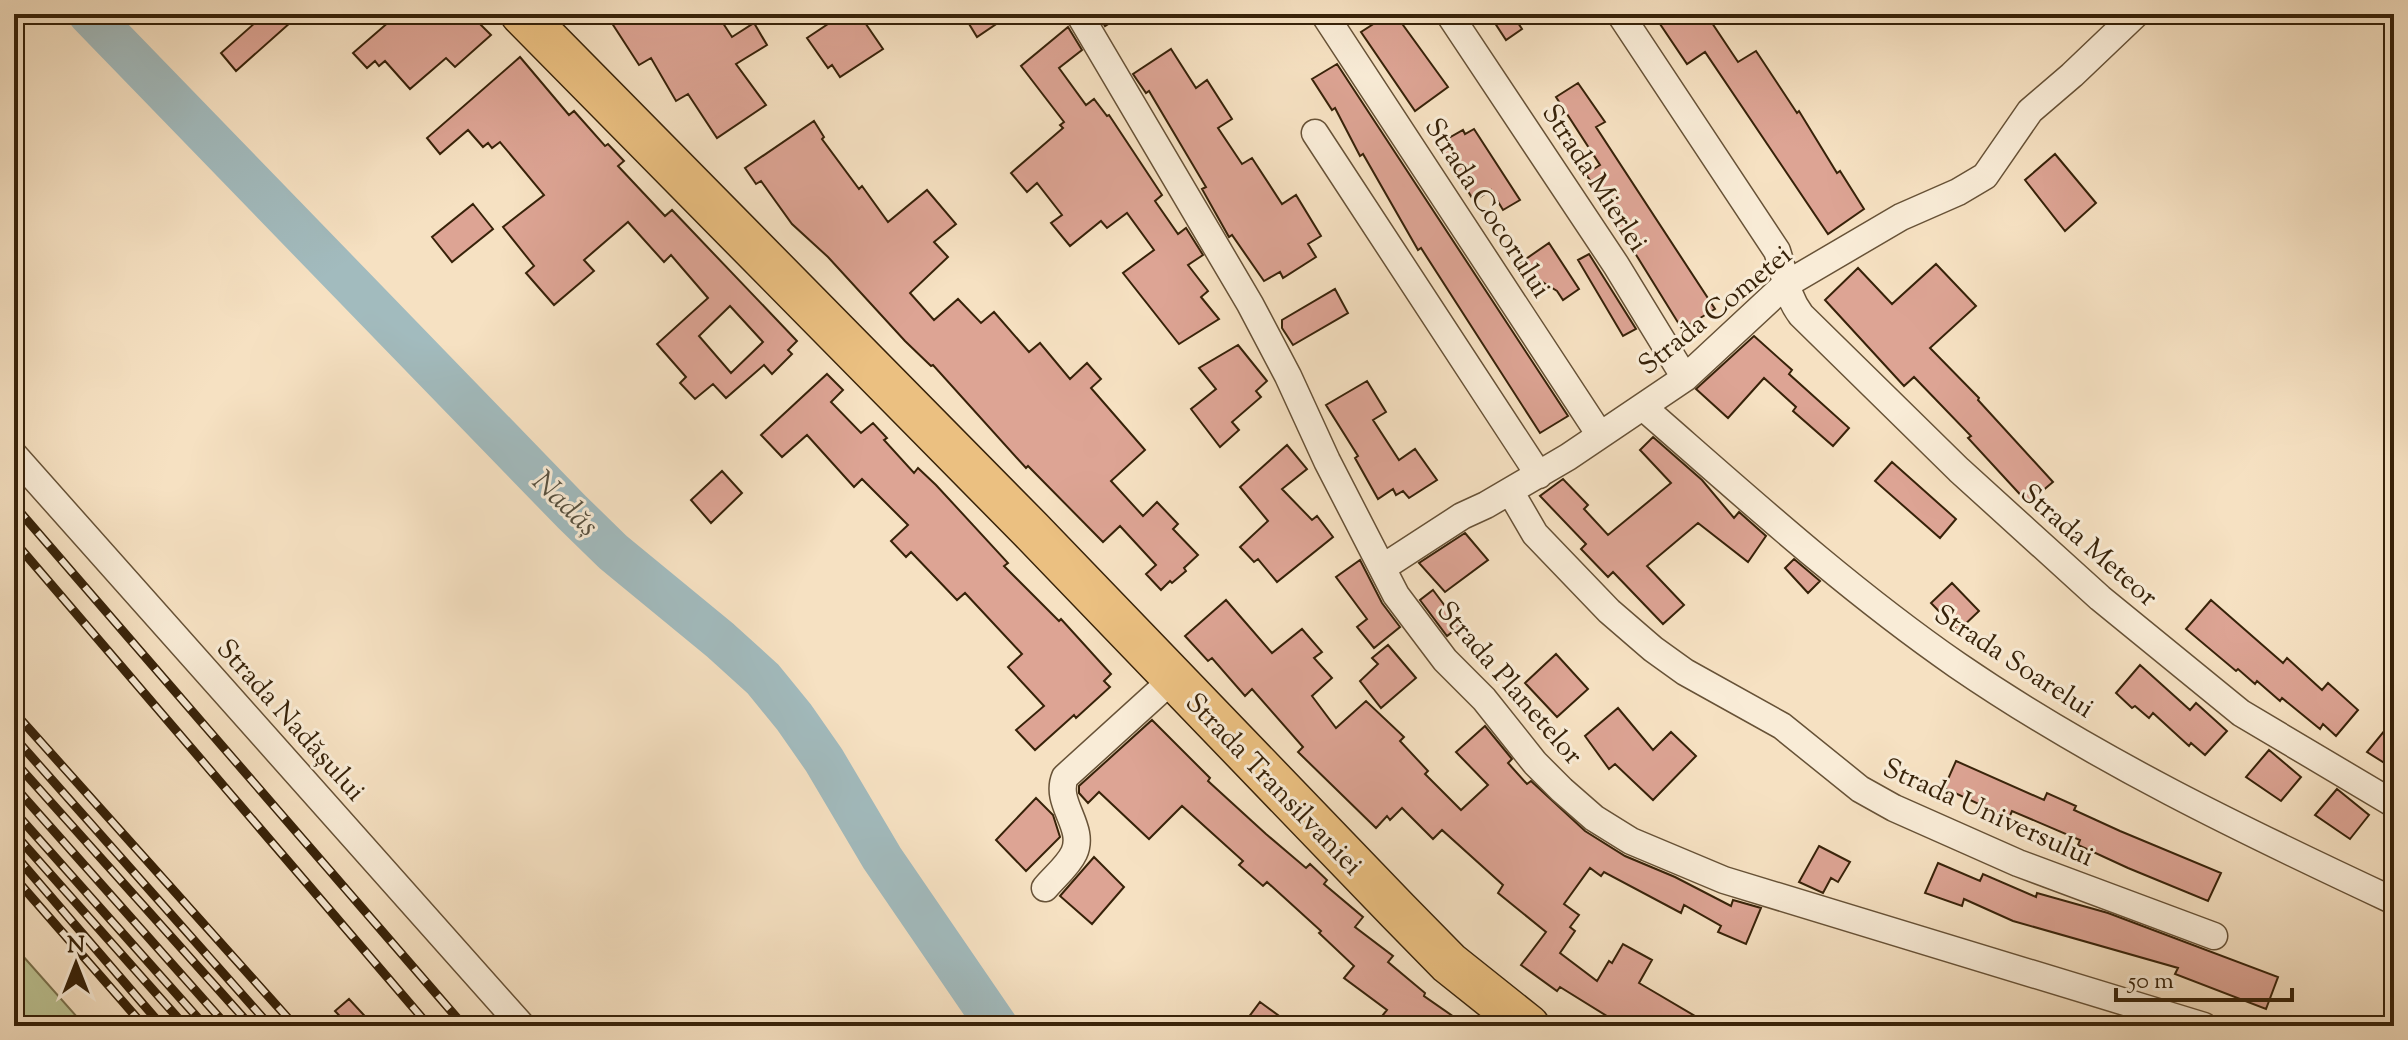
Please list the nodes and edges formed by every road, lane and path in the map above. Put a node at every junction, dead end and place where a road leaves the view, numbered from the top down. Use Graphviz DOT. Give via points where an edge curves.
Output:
graph roads {
  1 [pos="522,14"];
  2 [pos="1079,14"];
  3 [pos="1324,14"];
  4 [pos="1449,14"];
  5 [pos="1620,14"];
  6 [pos="2136,14"];
  7 [pos="1315,133"];
  8 [pos="1785,285"];
  9 [pos="1685,378"];
  10 [pos="1643,407"];
  11 [pos="1600,435"];
  12 [pos="14,455"];
  13 [pos="1539,475"];
  14 [pos="1510,491"];
  15 [pos="1382,568"];
  16 [pos="1174,678"];
  17 [pos="2394,804"];
  18 [pos="1045,888"];
  19 [pos="2394,901"];
  20 [pos="2214,936"];
  21 [pos="522,1026"];
  22 [pos="1528,1026"];
  23 [pos="2204,1026"];
  1 -- 16 [label="main road, Strada Transilvaniei"];
  2 -- 15 [label="street, Strada Planetelor" via="1250,304"];
  3 -- 11 [label="street, Strada Cocorului"];
  4 -- 9 [label="street, Strada Mierlei"];
  5 -- 8 [label="street, Strada Meteor" via="1777,251"];
  6 -- 8 [label="street, Strada Cometei" via="2030,111 1985,176 1901,217"];
  7 -- 13 [label="street"];
  8 -- 9 [label="street, Strada Cometei"];
  8 -- 17 [label="street, Strada Meteor" via="1801,315 1865,380 2100,598 2241,713"];
  9 -- 10 [label="street, Strada Cometei"];
  10 -- 11 [label="street, Strada Cometei"];
  10 -- 19 [label="street, Strada Soarelui" via="1853,589 1957,665 2180,797"];
  11 -- 13 [label="street, Strada Cometei"];
  12 -- 21 [label="street, Strada Nadășului"];
  13 -- 14 [label="street, Strada Cometei"];
  14 -- 15 [label="street, Strada Cometei"];
  14 -- 20 [label="street, Strada Universului" via="1535,534 1653,649 1782,726 1860,789 2018,863"];
  15 -- 23 [label="street, Strada Planetelor" via="1419,628 1535,763 1594,818 1631,841 1724,880"];
  16 -- 18 [label="street" via="1065,777 1061,793 1075,827 1076,848"];
  16 -- 22 [label="main road, Strada Transilvaniei" via="1449,963"];
}
